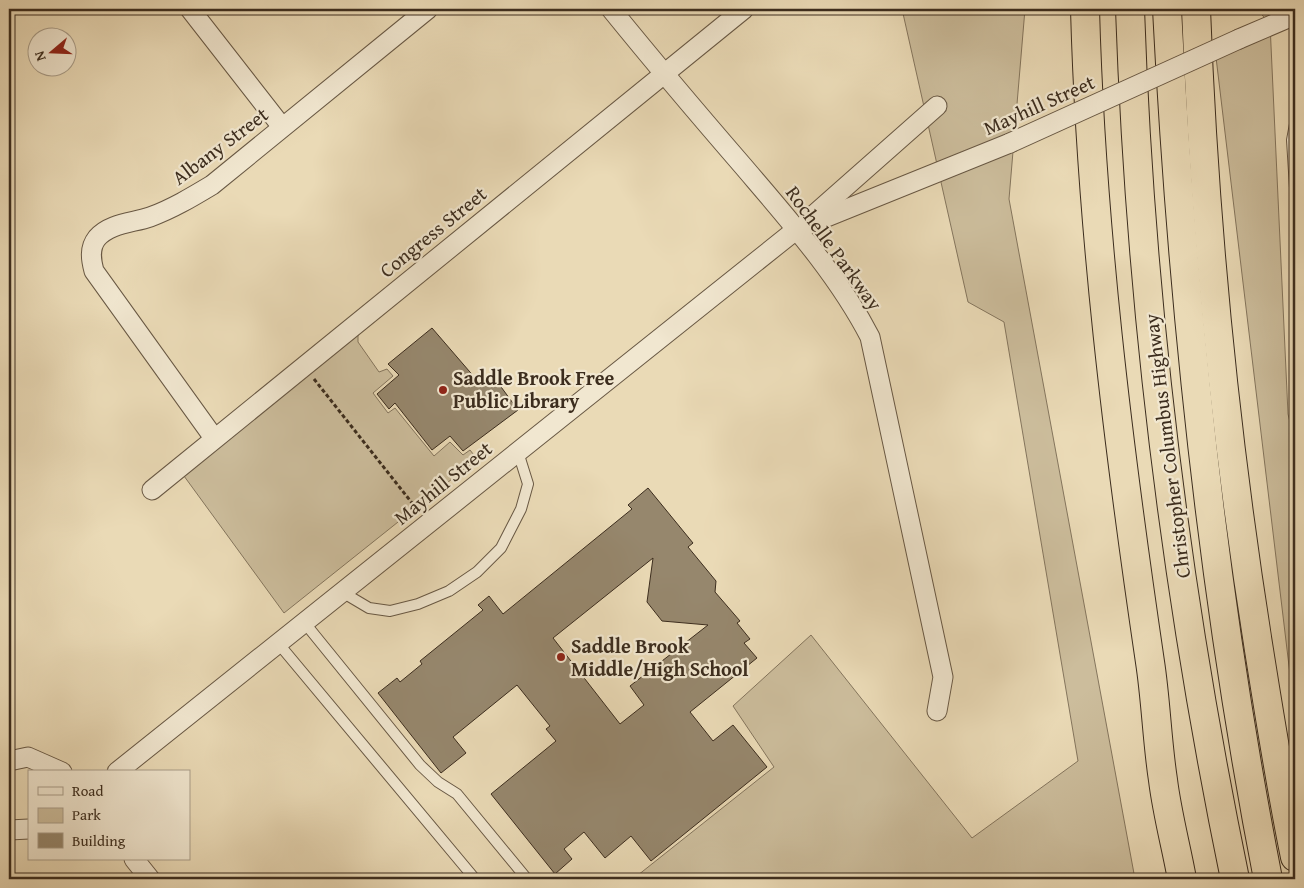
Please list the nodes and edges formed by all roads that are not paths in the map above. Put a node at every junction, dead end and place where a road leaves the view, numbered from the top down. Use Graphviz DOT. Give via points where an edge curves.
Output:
graph roads {
  1 [pos="190,9"];
  2 [pos="428,9"];
  3 [pos="611,9"];
  4 [pos="744,9"];
  5 [pos="1085,9"];
  6 [pos="1130,9"];
  7 [pos="1167,9"];
  8 [pos="1196,9"];
  9 [pos="1295,15"];
  10 [pos="664,74"];
  11 [pos="937,106"];
  12 [pos="1295,124"];
  13 [pos="282,128"];
  14 [pos="1295,188"];
  15 [pos="797,229"];
  16 [pos="214,438"];
  17 [pos="518,452"];
  18 [pos="152,490"];
  19 [pos="342,592"];
  20 [pos="304,622"];
  21 [pos="278,643"];
  22 [pos="937,712"];
  23 [pos="9,761"];
  24 [pos="57,770"];
  25 [pos="119,770"];
  26 [pos="28,829"];
  27 [pos="9,830"];
  28 [pos="1295,857"];
  29 [pos="135,860"];
  30 [pos="150,879"];
  31 [pos="475,879"];
  32 [pos="527,879"];
  33 [pos="1182,879"];
  34 [pos="1235,879"];
  35 [pos="1268,879"];
  1 -- 13 [label="street"];
  2 -- 13 [label="street, Albany Street"];
  3 -- 10 [label="street, Rochelle Parkway"];
  4 -- 10 [label="street, Congress Street"];
  5 -- 33 [label="highway" via="1096,206 1115,403 1163,781"];
  6 -- 34 [label="highway, Christopher Columbus Highway" via="1144,240 1163,429 1198,678"];
  7 -- 35 [label="highway, Christopher Columbus Highway" via="1180,230 1198,420 1223,609"];
  8 -- 28 [label="highway" via="1213,287 1232,460 1267,705"];
  9 -- 15 [label="street, Mayhill Street, bridge" via="1010,143"];
  10 -- 15 [label="street, Rochelle Parkway"];
  10 -- 16 [label="street, Congress Street"];
  11 -- 15 [label="street, Mayhill Street"];
  12 -- 14 [label="lane" via="1292,140"];
  13 -- 16 [label="street, Albany Street" via="212,185 150,217 105,231 96,239 92,250 94,271"];
  15 -- 17 [label="street, Mayhill Street"];
  15 -- 22 [label="street, Rochelle Parkway" via="858,314 872,344 943,677"];
  16 -- 18 [label="street, Congress Street"];
  17 -- 19 [label="street, Mayhill Street"];
  17 -- 19 [label="lane" via="528,484 522,509 501,548 477,572 450,591 418,604 390,610 369,608"];
  19 -- 20 [label="street, Mayhill Street"];
  20 -- 21 [label="street, Mayhill Street"];
  20 -- 32 [label="lane" via="420,765 457,794"];
  21 -- 25 [label="street, Mayhill Street"];
  21 -- 31 [label="lane"];
  23 -- 24 [label="street" via="28,757"];
  26 -- 27 [label="street"];
  29 -- 30 [label="street"];
}
